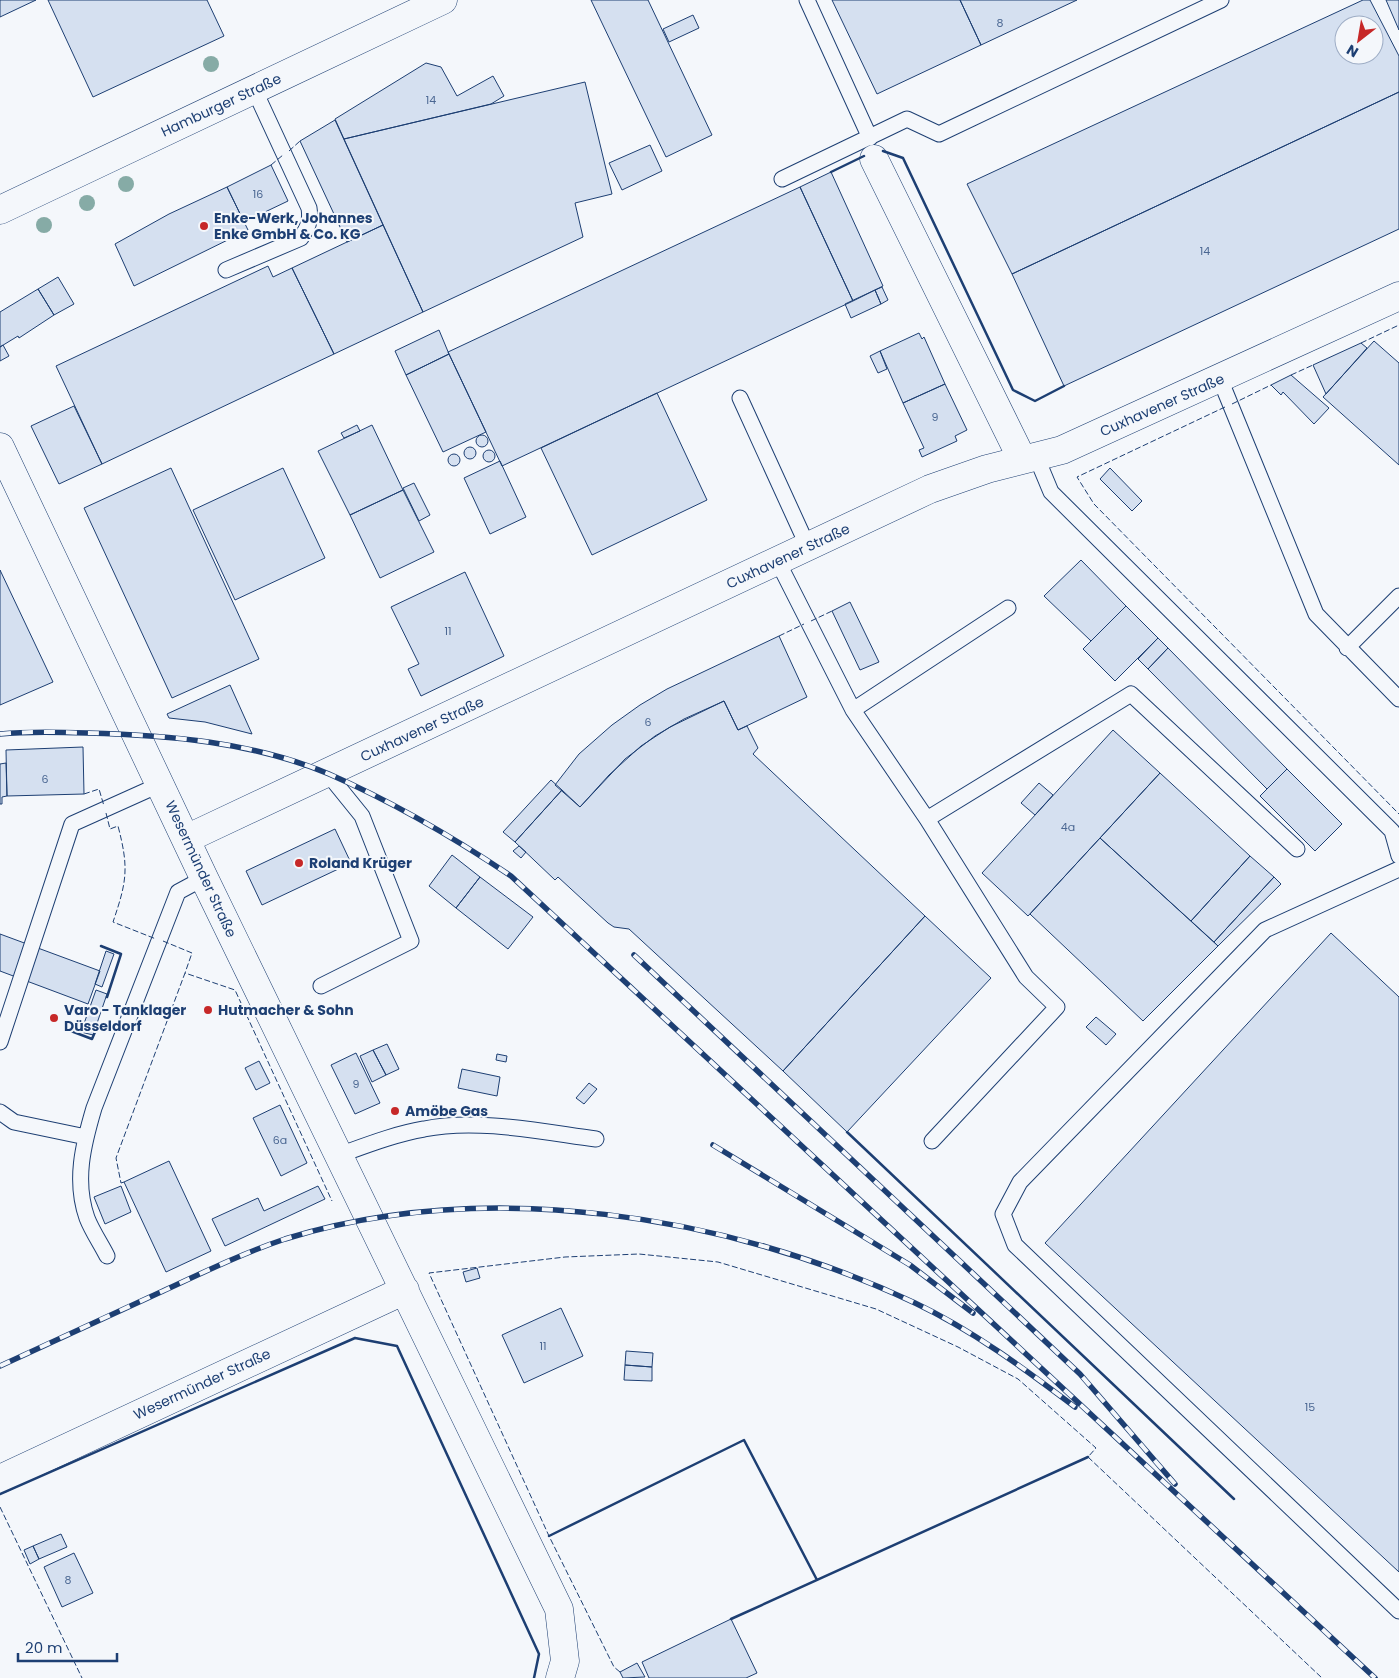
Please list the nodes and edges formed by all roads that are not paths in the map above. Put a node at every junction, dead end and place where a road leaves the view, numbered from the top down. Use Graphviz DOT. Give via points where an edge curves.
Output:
graph roads {
  1 [pos="443,0"];
  2 [pos="807,0"];
  3 [pos="1221,0"];
  4 [pos="254,89"];
  5 [pos="872,148"];
  6 [pos="782,178"];
  7 [pos="1,206"];
  8 [pos="226,270"];
  9 [pos="1399,296"];
  10 [pos="1220,379"];
  11 [pos="740,398"];
  12 [pos="0,447"];
  13 [pos="1029,458"];
  14 [pos="7,482"];
  15 [pos="808,547"];
  16 [pos="777,560"];
  17 [pos="1399,596"];
  18 [pos="1008,608"];
  19 [pos="1347,648"];
  20 [pos="1399,699"];
  21 [pos="853,710"];
  22 [pos="328,774"];
  23 [pos="161,784"];
  24 [pos="927,820"];
  25 [pos="186,839"];
  26 [pos="1297,850"];
  27 [pos="1399,856"];
  28 [pos="1399,869"];
  29 [pos="204,878"];
  30 [pos="321,986"];
  31 [pos="0,1042"];
  32 [pos="0,1112"];
  33 [pos="86,1137"];
  34 [pos="596,1139"];
  35 [pos="932,1141"];
  36 [pos="339,1154"];
  37 [pos="107,1256"];
  38 [pos="405,1290"];
  39 [pos="0,1479"];
  40 [pos="1399,1611"];
  41 [pos="560,1678"];
  1 -- 4 [label="street, Hamburger Straße"];
  2 -- 5 [label="lane"];
  3 -- 5 [label="lane" via="939,134 906,119"];
  4 -- 7 [label="street, Hamburger Straße"];
  4 -- 8 [label="lane" via="286,153 310,217 301,238"];
  5 -- 6 [label="lane"];
  5 -- 13 [label="street"];
  9 -- 10 [label="street, Cuxhavener Straße"];
  10 -- 13 [label="street, Cuxhavener Straße" via="1062,450"];
  10 -- 19 [label="lane" via="1316,614"];
  11 -- 15 [label="lane"];
  12 -- 14 [label="street, Wesermünder Straße"];
  13 -- 15 [label="street, Cuxhavener Straße" via="962,476"];
  13 -- 27 [label="lane" via="1051,492 1392,832"];
  14 -- 23 [label="street, Wesermünder Straße"];
  15 -- 16 [label="street, Cuxhavener Straße"];
  16 -- 21 [label="lane"];
  16 -- 22 [label="street, Cuxhavener Straße"];
  17 -- 19 [label="lane"];
  18 -- 21 [label="lane"];
  19 -- 20 [label="lane"];
  21 -- 24 [label="lane"];
  22 -- 25 [label="street, Cuxhavener Straße"];
  22 -- 30 [label="lane" via="362,816 411,941"];
  23 -- 25 [label="street, Wesermünder Straße"];
  23 -- 31 [label="lane" via="72,824"];
  24 -- 26 [label="lane" via="1131,694"];
  24 -- 35 [label="lane" via="1026,977 1057,1007"];
  25 -- 29 [label="street, Wesermünder Straße"];
  28 -- 40 [label="lane" via="1265,930 1020,1182 1003,1214 1015,1245"];
  29 -- 33 [label="lane" via="178,892 94,1108"];
  29 -- 36 [label="street, Wesermünder Straße"];
  32 -- 33 [label="lane" via="14,1122"];
  33 -- 37 [label="lane" via="80,1193 88,1219"];
  34 -- 36 [label="lane" via="495,1127 451,1126 424,1128"];
  36 -- 38 [label="street, Wesermünder Straße"];
  38 -- 39 [label="street, Wesermünder Straße"];
  38 -- 41 [label="street, Wesermünder Straße" via="559,1608 565,1661"];
}
